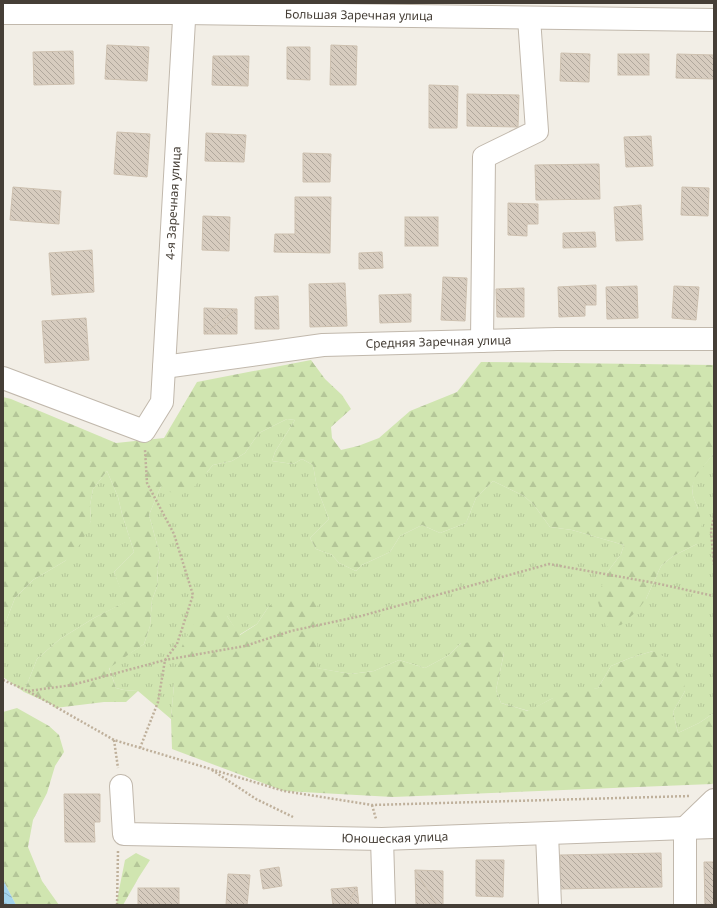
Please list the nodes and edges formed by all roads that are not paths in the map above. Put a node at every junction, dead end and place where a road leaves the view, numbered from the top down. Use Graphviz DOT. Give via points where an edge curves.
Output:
graph roads {
  1 [pos="184,8"];
  2 [pos="3,13"];
  3 [pos="529,18"];
  4 [pos="714,20"];
  5 [pos="714,339"];
  6 [pos="482,341"];
  7 [pos="164,367"];
  8 [pos="3,378"];
  9 [pos="121,786"];
  10 [pos="714,800"];
  11 [pos="714,827"];
  12 [pos="685,828"];
  13 [pos="547,834"];
  14 [pos="382,839"];
  15 [pos="384,905"];
  16 [pos="550,905"];
  17 [pos="685,905"];
  1 -- 2 [label="street, Большая Заречная улица"];
  1 -- 3 [label="street, Большая Заречная улица"];
  1 -- 7 [label="street, 4-я Заречная улица"];
  3 -- 4 [label="street, Большая Заречная улица"];
  3 -- 6 [label="street" via="537,131 484,157"];
  5 -- 6 [label="street, Средняя Заречная улица"];
  6 -- 7 [label="street, Средняя Заречная улица" via="323,345"];
  7 -- 8 [label="street, 4-я Заречная улица" via="162,402 144,431"];
  9 -- 14 [label="street, Юношеская улица" via="124,834"];
  10 -- 12 [label="street"];
  11 -- 12 [label="street, Юношеская улица"];
  12 -- 13 [label="street, Юношеская улица"];
  12 -- 17 [label="street"];
  13 -- 14 [label="street, Юношеская улица"];
  13 -- 16 [label="street"];
  14 -- 15 [label="street"];
}
